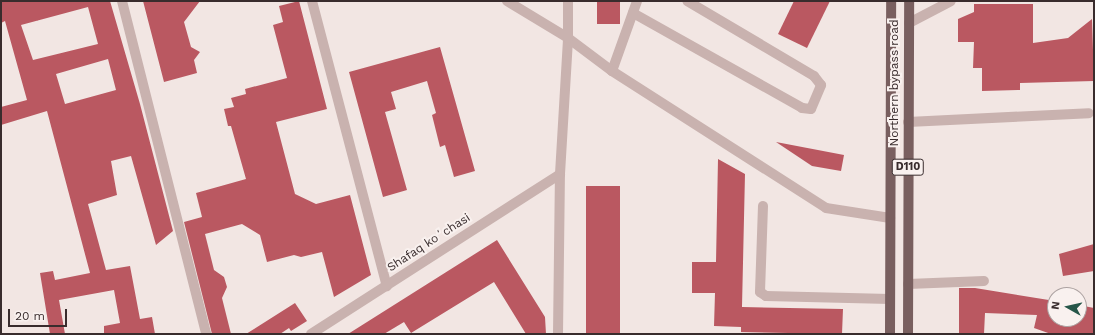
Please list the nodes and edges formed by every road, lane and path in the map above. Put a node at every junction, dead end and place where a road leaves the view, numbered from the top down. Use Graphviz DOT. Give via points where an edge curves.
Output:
graph roads {
  1 [pos="122,1"];
  2 [pos="312,1"];
  3 [pos="507,1"];
  4 [pos="568,1"];
  5 [pos="638,1"];
  6 [pos="688,1"];
  7 [pos="891,1"];
  8 [pos="909,1"];
  9 [pos="951,1"];
  10 [pos="633,13"];
  11 [pos="909,23"];
  12 [pos="568,38"];
  13 [pos="612,71"];
  14 [pos="1088,113"];
  15 [pos="908,122"];
  16 [pos="560,174"];
  17 [pos="763,206"];
  18 [pos="890,218"];
  19 [pos="984,281"];
  20 [pos="908,284"];
  21 [pos="387,286"];
  22 [pos="890,299"];
  23 [pos="206,334"];
  24 [pos="311,334"];
  25 [pos="558,334"];
  26 [pos="890,334"];
  27 [pos="908,334"];
  1 -- 23 [label="street"];
  2 -- 21 [label="street"];
  3 -- 12 [label="street"];
  4 -- 12 [label="street"];
  5 -- 10 [label="street"];
  6 -- 10 [label="street" via="814,76 821,85 811,109 802,108"];
  7 -- 18 [label="main road, Northern bypass road / D110"];
  8 -- 11 [label="main road, Northern bypass road / D110"];
  9 -- 11 [label="street"];
  10 -- 13 [label="street"];
  11 -- 15 [label="main road, Northern bypass road / D110"];
  12 -- 13 [label="street"];
  12 -- 16 [label="street"];
  13 -- 18 [label="street" via="826,208"];
  14 -- 15 [label="street"];
  15 -- 20 [label="main road, Northern bypass road / D110"];
  16 -- 21 [label="street, Shafaq koʻchasi"];
  16 -- 25 [label="street"];
  17 -- 22 [label="street" via="760,292 766,296"];
  18 -- 22 [label="main road, Northern bypass road / D110"];
  19 -- 20 [label="street"];
  20 -- 27 [label="main road, Northern bypass road / D110"];
  21 -- 24 [label="street, Shafaq koʻchasi"];
  22 -- 26 [label="main road, Northern bypass road / D110"];
}
